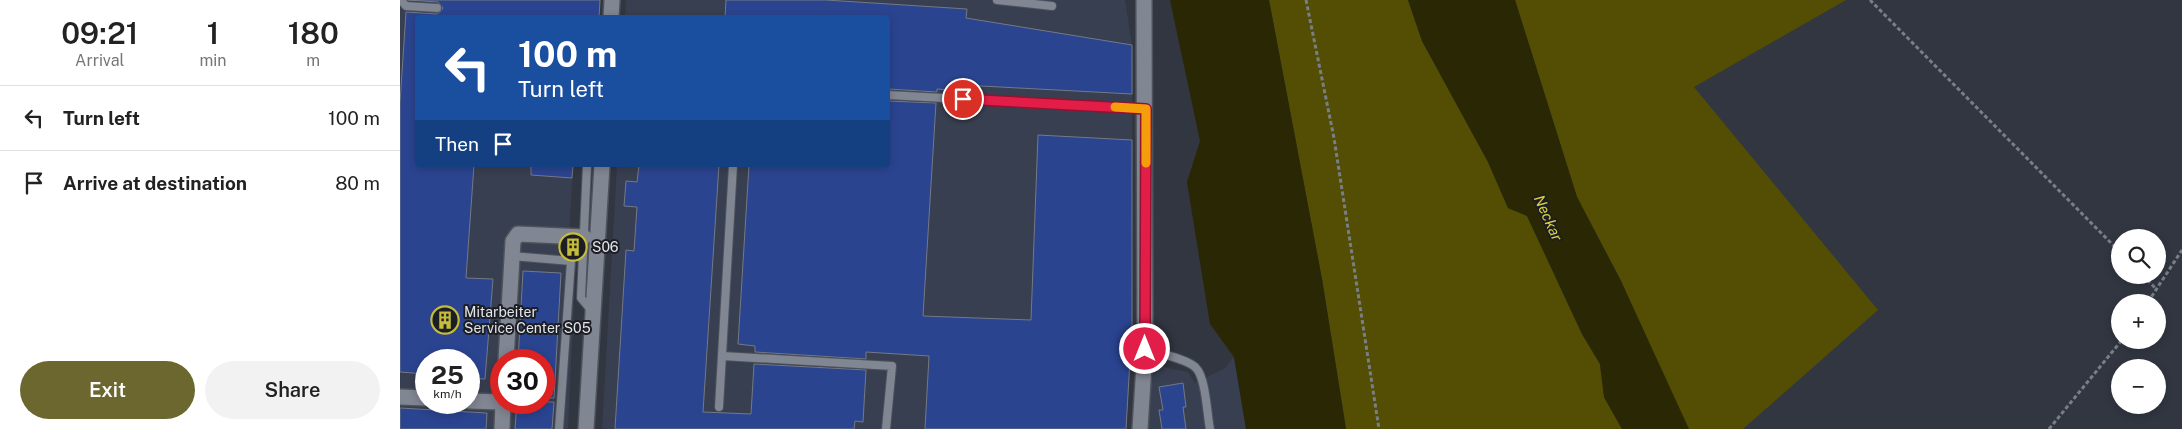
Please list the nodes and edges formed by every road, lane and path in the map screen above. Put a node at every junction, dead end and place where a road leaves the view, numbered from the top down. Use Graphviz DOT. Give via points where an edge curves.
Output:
graph roads {
  1 [pos="401,0"];
  2 [pos="612,0"];
  3 [pos="997,0"];
  4 [pos="1144,0"];
  5 [pos="1306,0"];
  6 [pos="1870,0"];
  7 [pos="1052,6"];
  8 [pos="437,8"];
  9 [pos="610,15"];
  10 [pos="890,95"];
  11 [pos="1146,109"];
  12 [pos="588,167"];
  13 [pos="602,167"];
  14 [pos="733,167"];
  15 [pos="584,237"];
  16 [pos="2111,243"];
  17 [pos="2182,250"];
  18 [pos="512,256"];
  19 [pos="2151,284"];
  20 [pos="2157,290"];
  21 [pos="2154,294"];
  22 [pos="593,313"];
  23 [pos="507,349"];
  24 [pos="1145,349"];
  25 [pos="2115,349"];
  26 [pos="722,356"];
  27 [pos="400,397"];
  28 [pos="415,398"];
  29 [pos="719,407"];
  30 [pos="502,414"];
  31 [pos="502,429"];
  32 [pos="559,429"];
  33 [pos="586,429"];
  34 [pos="886,429"];
  35 [pos="1140,429"];
  36 [pos="1210,429"];
  37 [pos="1379,429"];
  38 [pos="2049,429"];
  1 -- 8 [label="lane" via="406,6"];
  2 -- 9 [label="street"];
  3 -- 7 [label="lane"];
  4 -- 11 [label="street"];
  5 -- 37 [label="path" via="1334,138"];
  6 -- 16 [label="path"];
  10 -- 11 [label="lane"];
  11 -- 24 [label="street"];
  12 -- 15 [label="lane"];
  13 -- 22 [label="street"];
  14 -- 26 [label="lane"];
  15 -- 18 [label="street" via="518,234 513,242"];
  15 -- 22 [label="lane" via="581,298"];
  17 -- 20 [label="path"];
  18 -- 23 [label="street"];
  18 -- 32 [label="lane" via="571,261"];
  19 -- 20 [label="path"];
  20 -- 21 [label="path"];
  22 -- 33 [label="street"];
  24 -- 35 [label="street"];
  24 -- 36 [label="lane" via="1196,368 1202,381"];
  25 -- 38 [label="path"];
  26 -- 29 [label="lane"];
  26 -- 34 [label="lane" via="892,366"];
  27 -- 28 [label="street"];
  30 -- 31 [label="street"];
}
